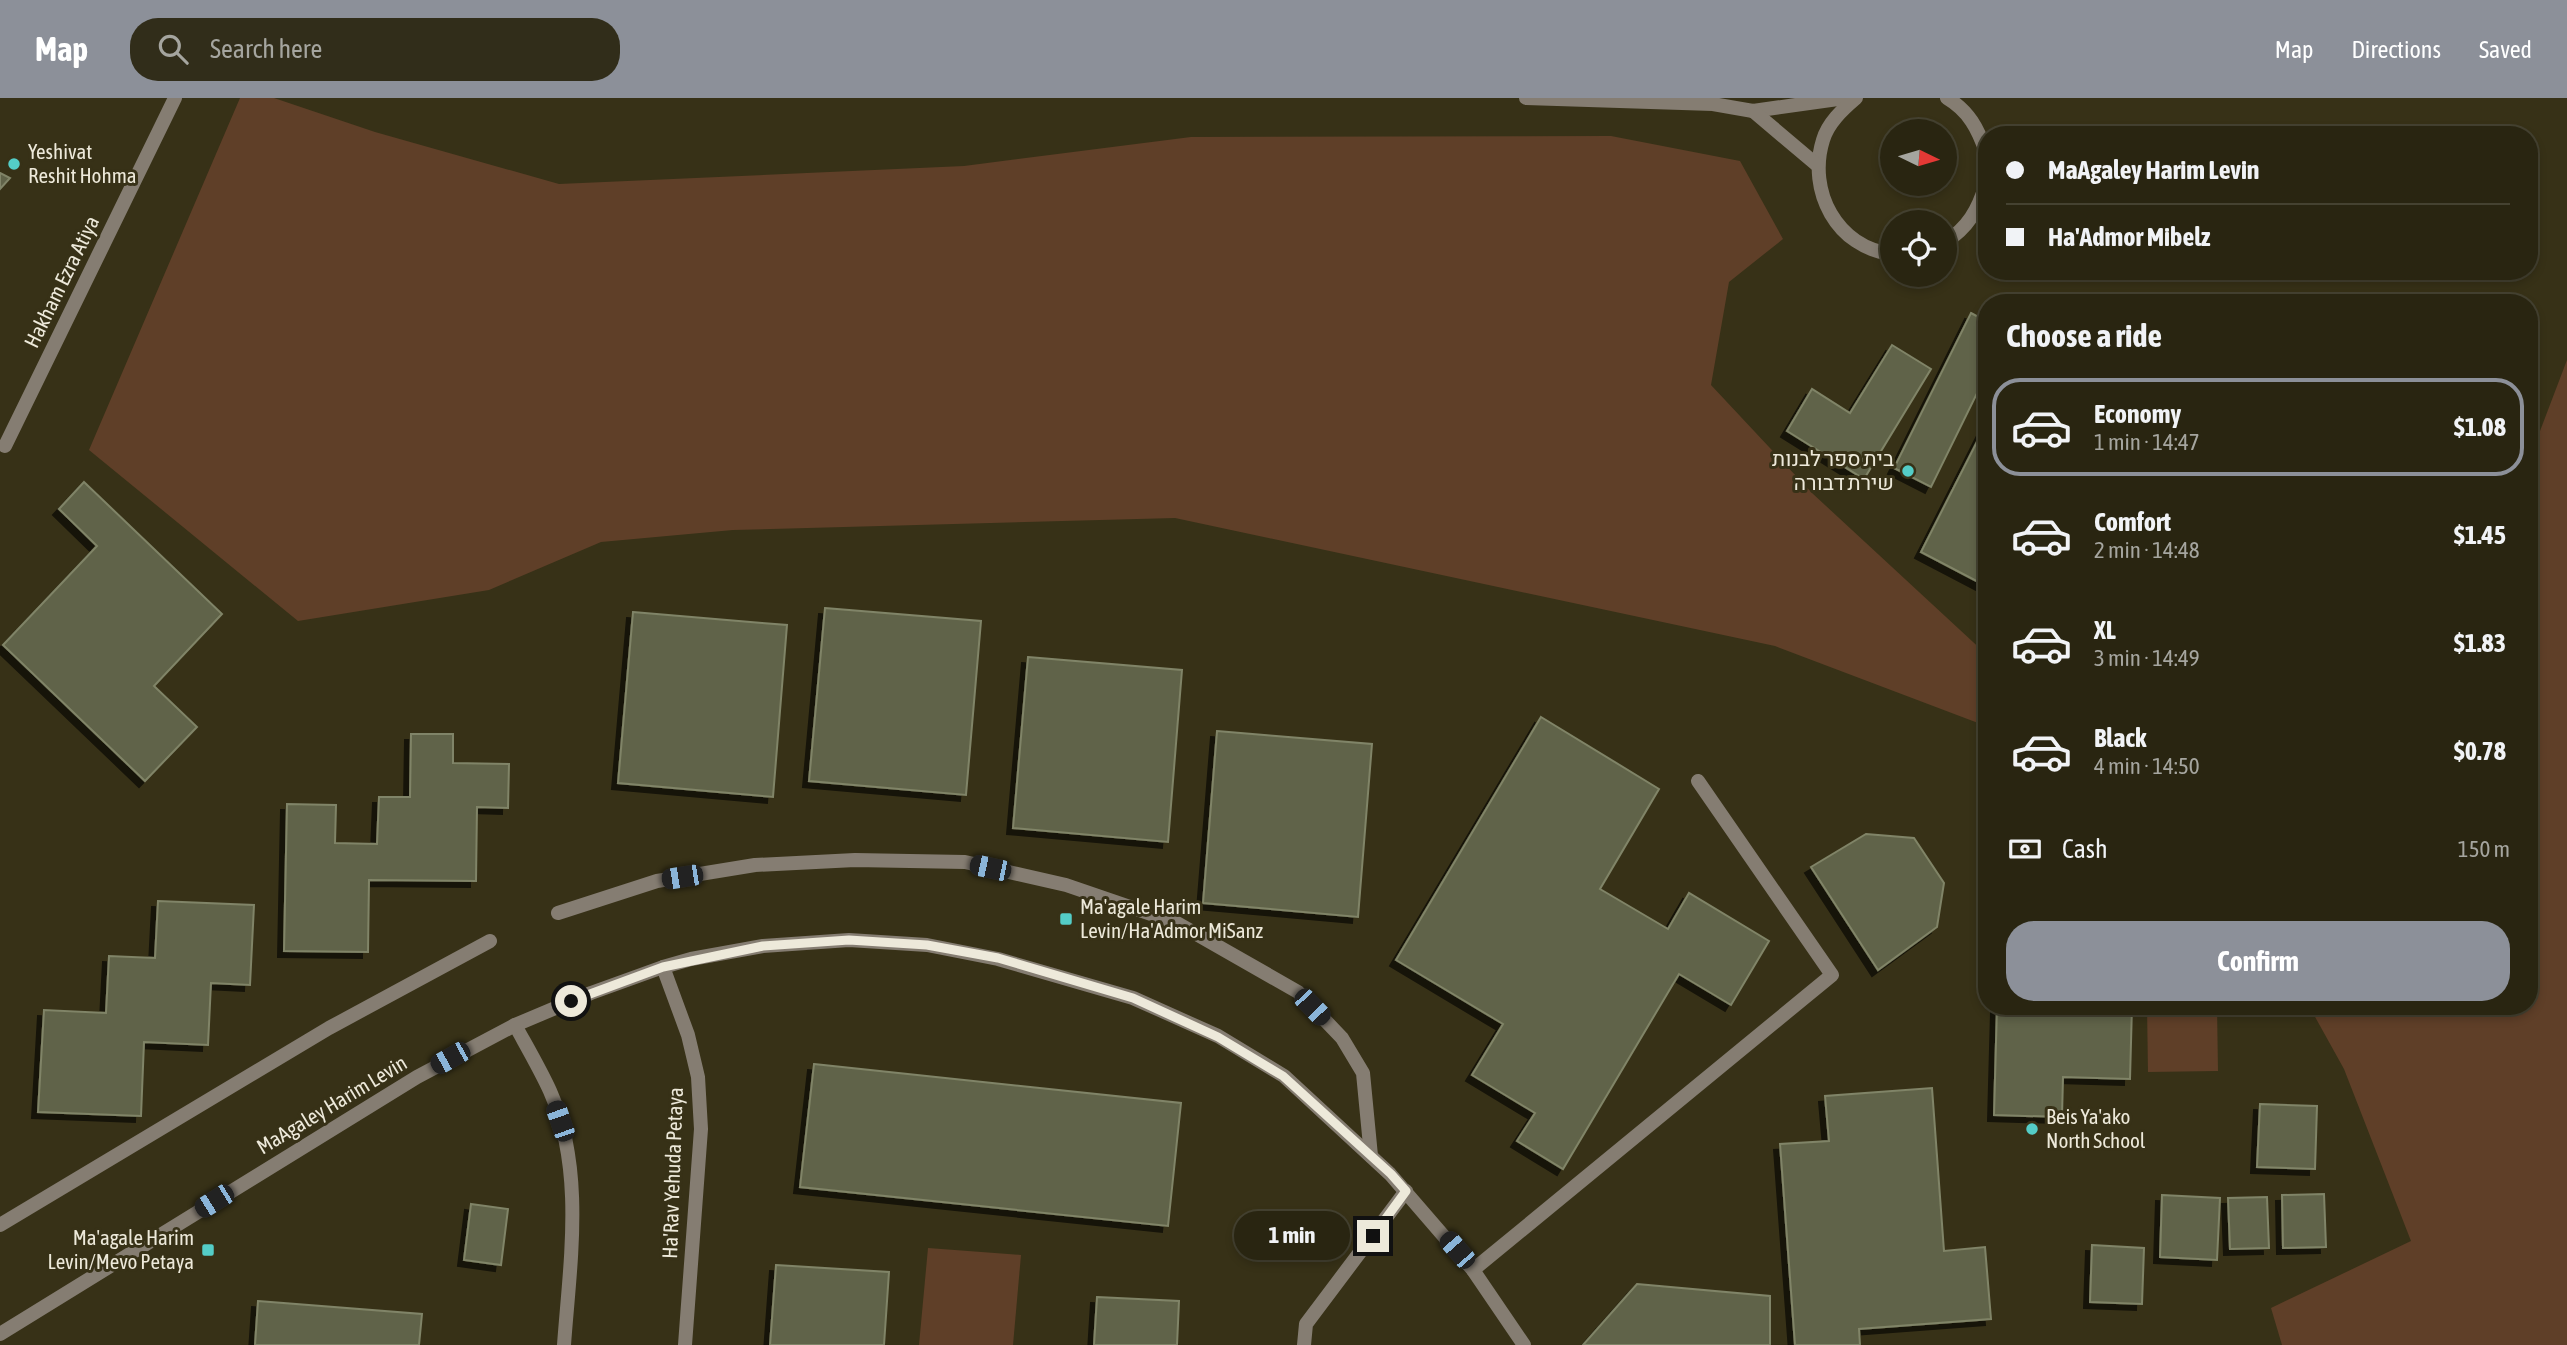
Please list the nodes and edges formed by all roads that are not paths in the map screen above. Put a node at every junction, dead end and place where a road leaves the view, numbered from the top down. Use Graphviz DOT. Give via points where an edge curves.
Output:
graph roads {
  1 [pos="175,98"];
  2 [pos="1526,98"];
  3 [pos="1845,98"];
  4 [pos="1856,98"];
  5 [pos="1947,98"];
  6 [pos="1753,111"];
  7 [pos="1978,130"];
  8 [pos="1817,165"];
  9 [pos="1978,209"];
  10 [pos="1957,235"];
  11 [pos="1880,252"];
  12 [pos="5,446"];
  13 [pos="1698,780"];
  14 [pos="558,913"];
  15 [pos="490,941"];
  16 [pos="663,967"];
  17 [pos="515,1025"];
  18 [pos="1371,1156"];
  19 [pos="1406,1191"];
  20 [pos="0,1225"];
  21 [pos="1474,1270"];
  22 [pos="0,1334"];
  23 [pos="564,1345"];
  24 [pos="684,1345"];
  25 [pos="1304,1345"];
  26 [pos="1524,1345"];
  1 -- 12 [label="street, Hakham Ezra Atiya"];
  2 -- 6 [label="street" via="1713,104"];
  3 -- 6 [label="street"];
  4 -- 8 [label="street" via="1837,114 1823,138"];
  5 -- 7 [label="street" via="1959,105"];
  6 -- 8 [label="street"];
  8 -- 11 [label="street" via="1821,194 1833,220 1853,240"];
  9 -- 10 [label="street"];
  13 -- 21 [label="street" via="1832,975"];
  14 -- 18 [label="street" via="657,881 755,865 855,860 965,862 1066,885 1177,923 1298,992 1342,1038 1363,1073"];
  15 -- 20 [label="street" via="329,1028"];
  16 -- 17 [label="street, MaAgaley Harim Levin"];
  16 -- 18 [label="street, MaAgaley Harim Levin" via="763,946 849,940 927,945 998,958 1133,998 1218,1037 1283,1076"];
  16 -- 24 [label="street, Ha'Rav Yehuda Petaya" via="698,1077 701,1129"];
  17 -- 22 [label="street, MaAgaley Harim Levin" via="418,1077"];
  17 -- 23 [label="street" via="551,1092 570,1170 573,1219"];
  18 -- 19 [label="street, MaAgaley Harim Levin"];
  19 -- 21 [label="street, MaAgaley Harim Levin"];
  19 -- 25 [label="street" via="1306,1324"];
  21 -- 26 [label="street, MaAgaley Harim Levin"];
}
